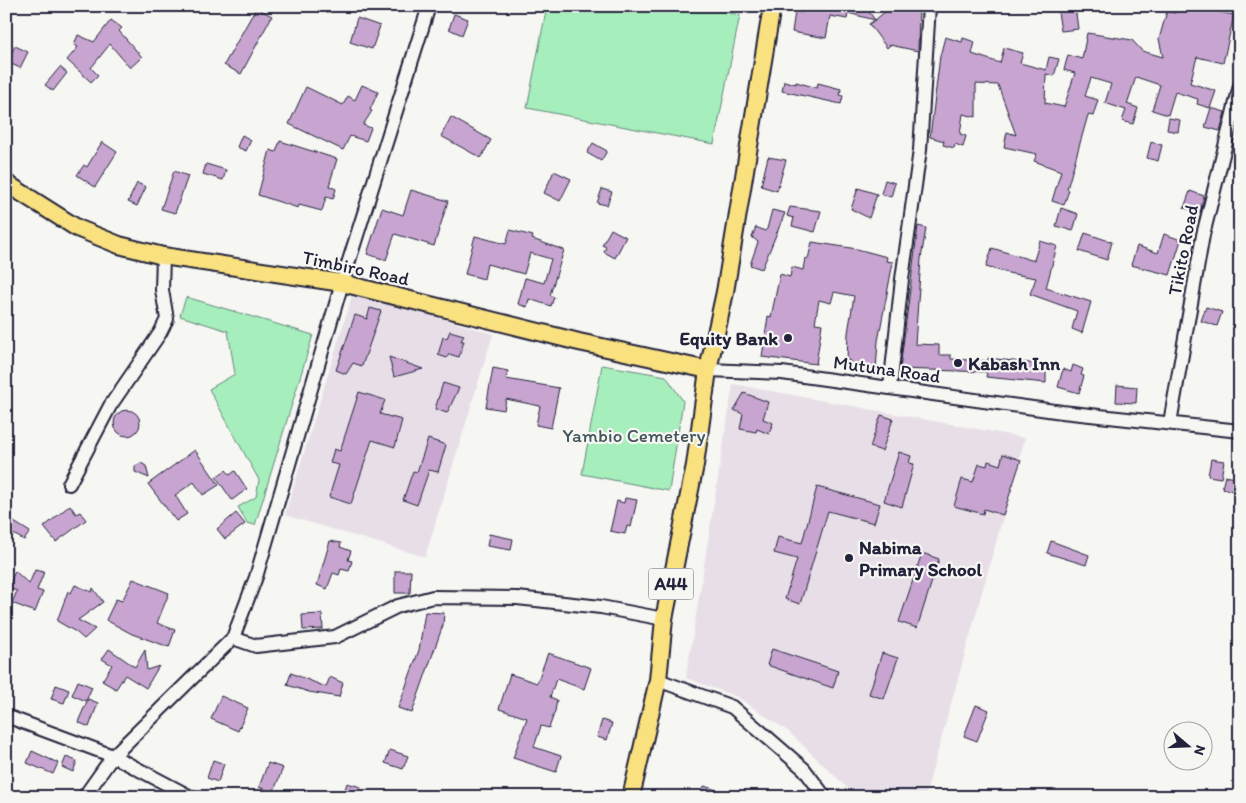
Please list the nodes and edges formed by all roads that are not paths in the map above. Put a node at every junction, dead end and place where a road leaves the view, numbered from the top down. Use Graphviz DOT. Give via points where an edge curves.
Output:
graph roads {
  1 [pos="429,6"];
  2 [pos="772,6"];
  3 [pos="930,6"];
  4 [pos="1240,86"];
  5 [pos="6,183"];
  6 [pos="163,256"];
  7 [pos="342,283"];
  8 [pos="708,370"];
  9 [pos="890,388"];
  10 [pos="1170,422"];
  11 [pos="1240,431"];
  12 [pos="69,484"];
  13 [pos="664,619"];
  14 [pos="233,638"];
  15 [pos="658,680"];
  16 [pos="6,716"];
  17 [pos="113,756"];
  18 [pos="84,797"];
  19 [pos="191,797"];
  20 [pos="631,797"];
  21 [pos="824,797"];
  1 -- 7 [label="street"];
  2 -- 8 [label="main road"];
  3 -- 9 [label="street" via="920,150"];
  4 -- 10 [label="street, Tikito Road" via="1203,236"];
  5 -- 6 [label="main road, Timbiro Road" via="76,228 119,245"];
  6 -- 7 [label="main road, Timbiro Road"];
  6 -- 12 [label="street" via="162,290 167,319 110,406"];
  7 -- 8 [label="main road, Timbiro Road" via="579,342"];
  7 -- 14 [label="street" via="256,577"];
  8 -- 9 [label="street, Mutuna Road" via="782,373"];
  8 -- 13 [label="main road, A44" via="695,465"];
  9 -- 10 [label="street, Mutuna Road" via="1062,412"];
  10 -- 11 [label="street, Mutuna Road"];
  13 -- 14 [label="street" via="601,607 517,598 433,597 398,606 335,637 256,646"];
  13 -- 15 [label="main road, A44"];
  14 -- 17 [label="street"];
  15 -- 20 [label="main road, A44"];
  15 -- 21 [label="street" via="732,706 804,769"];
  16 -- 17 [label="street"];
  17 -- 18 [label="street"];
  17 -- 19 [label="street"];
}
